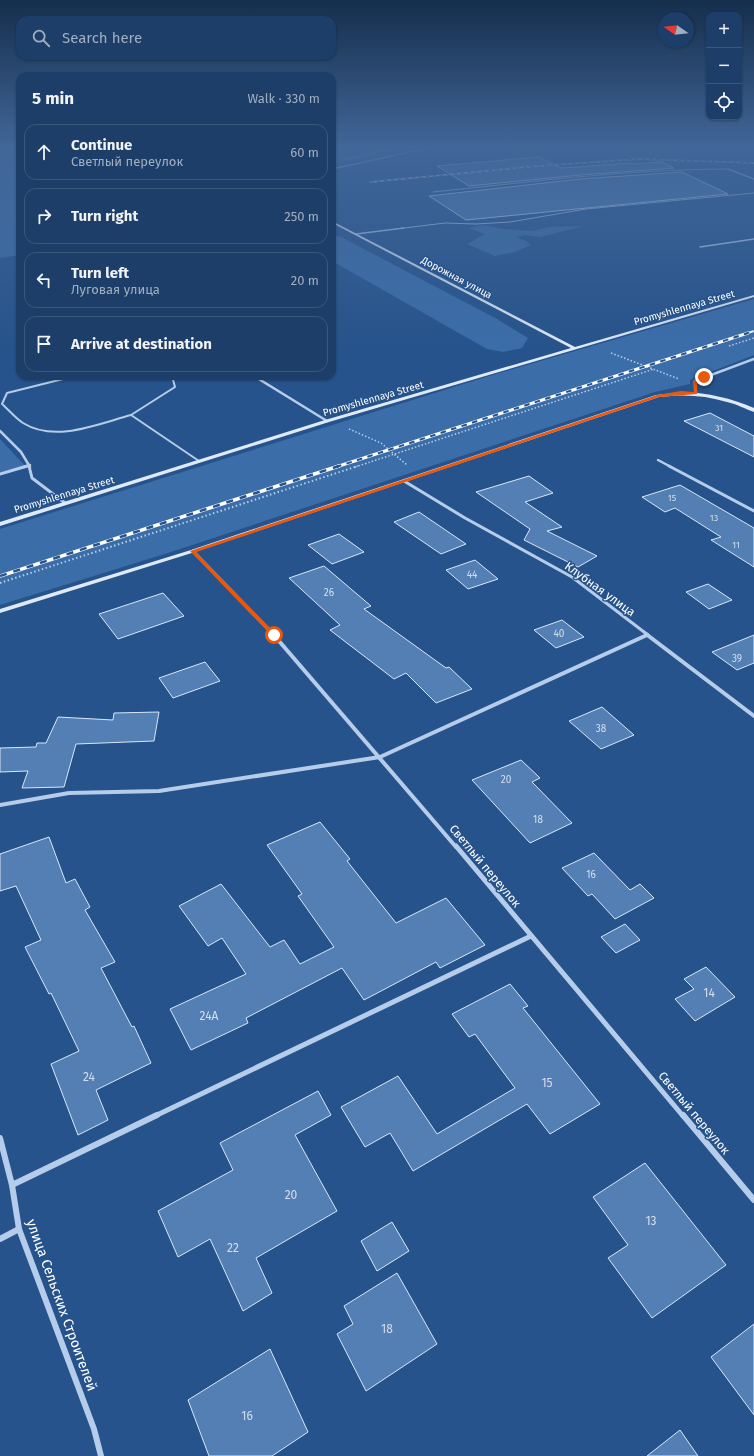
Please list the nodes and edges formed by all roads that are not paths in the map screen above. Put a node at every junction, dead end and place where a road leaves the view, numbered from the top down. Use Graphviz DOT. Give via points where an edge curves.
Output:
graph roads {
  1 [pos="561,214"];
  2 [pos="336,224"];
  3 [pos="356,234"];
  4 [pos="754,239"];
  5 [pos="700,247"];
  6 [pos="754,296"];
  7 [pos="574,348"];
  8 [pos="754,359"];
  9 [pos="59,380"];
  10 [pos="173,380"];
  11 [pos="261,380"];
  12 [pos="696,393"];
  13 [pos="754,410"];
  14 [pos="131,415"];
  15 [pos="328,421"];
  16 [pos="0,431"];
  17 [pos="658,460"];
  18 [pos="199,461"];
  19 [pos="30,465"];
  20 [pos="0,474"];
  21 [pos="404,481"];
  22 [pos="65,503"];
  23 [pos="754,511"];
  24 [pos="0,524"];
  25 [pos="193,551"];
  26 [pos="0,612"];
  27 [pos="647,635"];
  28 [pos="754,716"];
  29 [pos="380,757"];
  30 [pos="0,805"];
  31 [pos="531,936"];
  32 [pos="0,1138"];
  33 [pos="12,1185"];
  34 [pos="754,1200"];
  35 [pos="19,1229"];
  36 [pos="0,1239"];
  37 [pos="101,1456"];
  1 -- 3 [label="lane" via="510,222 439,224"];
  2 -- 3 [label="street, Дорожная улица"];
  3 -- 7 [label="street, Дорожная улица"];
  4 -- 5 [label="lane"];
  6 -- 7 [label="street, Promyshlennaya Street"];
  7 -- 15 [label="street, Promyshlennaya Street"];
  8 -- 12 [label="street" via="695,381"];
  9 -- 14 [label="lane" via="7,393 2,404 23,422 44,431 69,432"];
  10 -- 14 [label="lane" via="175,387"];
  11 -- 15 [label="street"];
  12 -- 13 [label="street" via="734,401"];
  12 -- 21 [label="street" via="658,396"];
  14 -- 18 [label="lane"];
  15 -- 18 [label="street, Promyshlennaya Street"];
  16 -- 19 [label="street" via="29,460"];
  17 -- 23 [label="street"];
  18 -- 22 [label="street, Promyshlennaya Street"];
  19 -- 20 [label="street"];
  19 -- 22 [label="street" via="32,478"];
  21 -- 25 [label="street"];
  21 -- 27 [label="street, Клубная улица" via="572,577"];
  22 -- 24 [label="street, Promyshlennaya Street"];
  25 -- 26 [label="street"];
  25 -- 29 [label="street, Светлый переулок" via="274,635"];
  27 -- 28 [label="street, Клубная улица"];
  27 -- 29 [label="street"];
  29 -- 30 [label="street" via="159,791 69,793"];
  29 -- 31 [label="street, Светлый переулок"];
  31 -- 33 [label="street"];
  31 -- 34 [label="street, Светлый переулок"];
  32 -- 33 [label="street, улица Сельских Строителей"];
  33 -- 35 [label="street, улица Сельских Строителей"];
  35 -- 36 [label="street"];
  35 -- 37 [label="street, улица Сельских Строителей" via="94,1429"];
}
